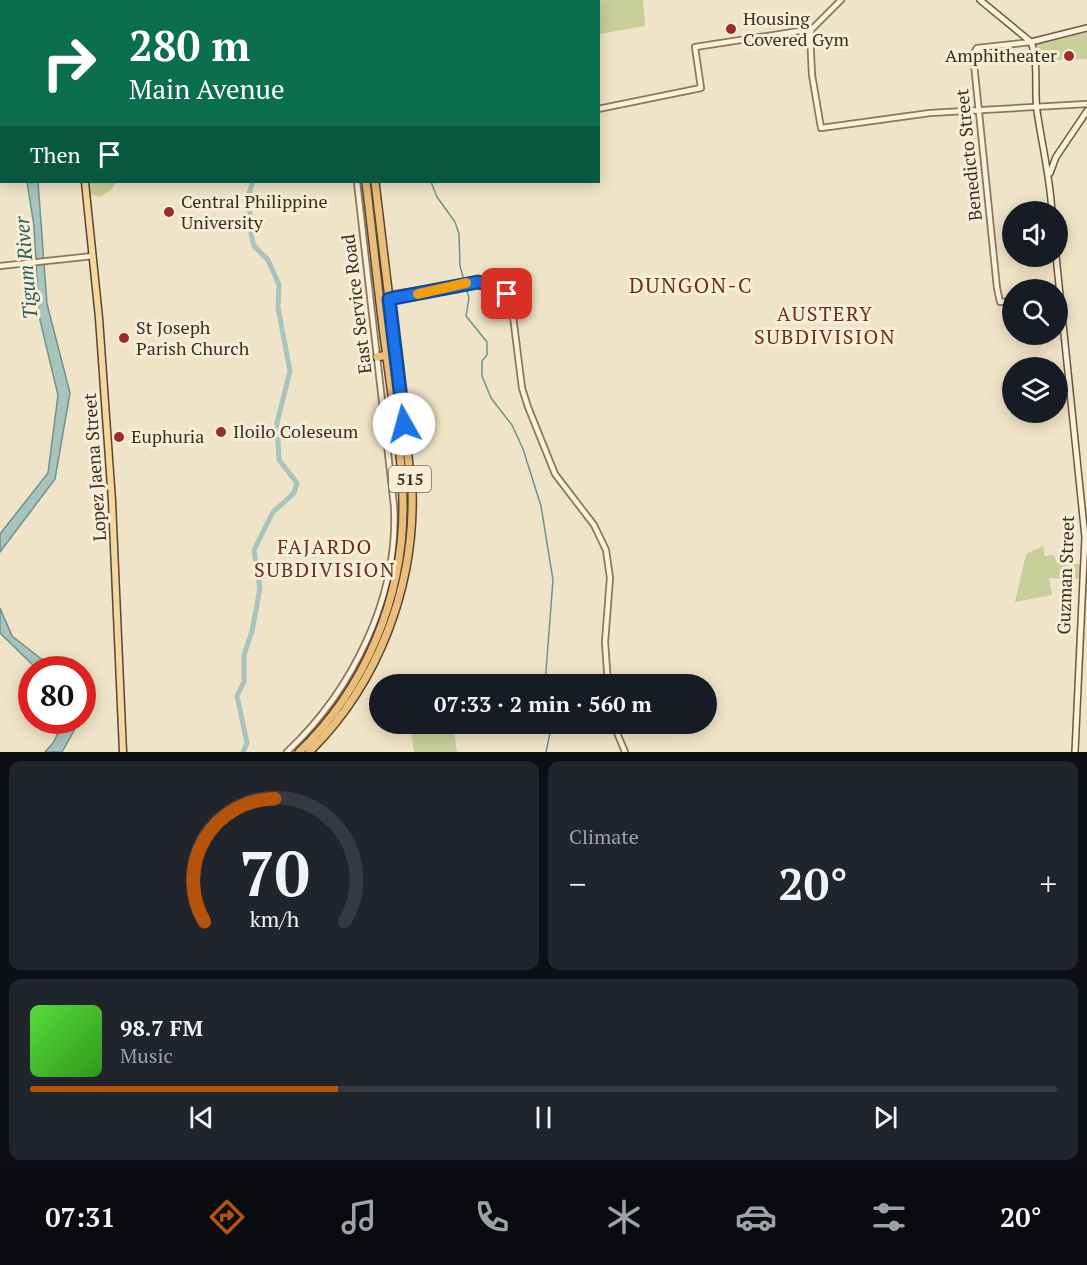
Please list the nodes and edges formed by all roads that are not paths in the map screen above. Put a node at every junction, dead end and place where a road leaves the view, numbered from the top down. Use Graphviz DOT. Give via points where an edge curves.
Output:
graph roads {
  1 [pos="841,0"];
  2 [pos="980,0"];
  3 [pos="1087,28"];
  4 [pos="812,29"];
  5 [pos="1031,42"];
  6 [pos="1087,104"];
  7 [pos="600,109"];
  8 [pos="1037,109"];
  9 [pos="1087,111"];
  10 [pos="977,112"];
  11 [pos="1049,175"];
  12 [pos="85,183"];
  13 [pos="357,183"];
  14 [pos="366,183"];
  15 [pos="375,183"];
  16 [pos="1051,201"];
  17 [pos="375,226"];
  18 [pos="93,256"];
  19 [pos="0,266"];
  20 [pos="388,297"];
  21 [pos="1002,301"];
  22 [pos="392,330"];
  23 [pos="384,331"];
  24 [pos="1064,345"];
  25 [pos="387,355"];
  26 [pos="377,357"];
  27 [pos="396,431"];
  28 [pos="387,433"];
  29 [pos="399,456"];
  30 [pos="408,456"];
  31 [pos="396,571"];
  32 [pos="405,574"];
  33 [pos="387,593"];
  34 [pos="370,662"];
  35 [pos="607,674"];
  36 [pos="310,728"];
  37 [pos="618,734"];
  38 [pos="316,735"];
  39 [pos="123,752"];
  40 [pos="286,752"];
  41 [pos="301,752"];
  42 [pos="309,752"];
  43 [pos="625,752"];
  44 [pos="1075,752"];
  1 -- 4 [label="street"];
  2 -- 5 [label="main road"];
  3 -- 5 [label="main road"];
  4 -- 7 [label="street" via="695,47 701,88"];
  4 -- 10 [label="street" via="810,56 822,128 930,113"];
  5 -- 8 [label="main road"];
  5 -- 10 [label="street, Benedicto Street" via="973,50"];
  6 -- 8 [label="street"];
  8 -- 10 [label="street"];
  8 -- 11 [label="main road"];
  9 -- 11 [label="main road" via="1056,157"];
  10 -- 21 [label="street, Benedicto Street"];
  11 -- 16 [label="main road"];
  12 -- 18 [label="main road, Lopez Jaena Street"];
  13 -- 26 [label="street, East Service Road"];
  14 -- 17 [label="highway, 515"];
  15 -- 17 [label="highway, 515"];
  17 -- 20 [label="highway, 515"];
  17 -- 23 [label="highway, 515"];
  18 -- 19 [label="street"];
  18 -- 39 [label="main road, Lopez Jaena Street" via="116,556"];
  20 -- 22 [label="highway, 515"];
  20 -- 35 [label="street" via="472,282 496,286 511,300 523,394 555,474 601,537 610,578 605,642"];
  22 -- 23 [label="highway"];
  22 -- 30 [label="highway, 515"];
  23 -- 25 [label="highway, 515"];
  24 -- 44 [label="main road, Guzman Street" via="1085,537"];
  25 -- 26 [label="highway"];
  25 -- 27 [label="highway, 515"];
  26 -- 28 [label="street, East Service Road"];
  27 -- 28 [label="highway"];
  27 -- 29 [label="highway, 515"];
  28 -- 33 [label="street, East Service Road" via="395,522"];
  29 -- 30 [label="highway"];
  29 -- 31 [label="highway, 515" via="403,522"];
  30 -- 32 [label="highway, 515" via="412,522"];
  31 -- 32 [label="highway"];
  31 -- 33 [label="highway, 515"];
  32 -- 34 [label="highway, 515" via="392,624"];
  33 -- 34 [label="highway, 515" via="383,623"];
  33 -- 36 [label="street, East Service Road" via="351,670"];
  34 -- 38 [label="highway, 515"];
  34 -- 42 [label="highway, 515" via="346,708"];
  36 -- 38 [label="highway"];
  36 -- 40 [label="street, East Service Road"];
  37 -- 43 [label="street"];
  38 -- 41 [label="highway, 515"];
}
